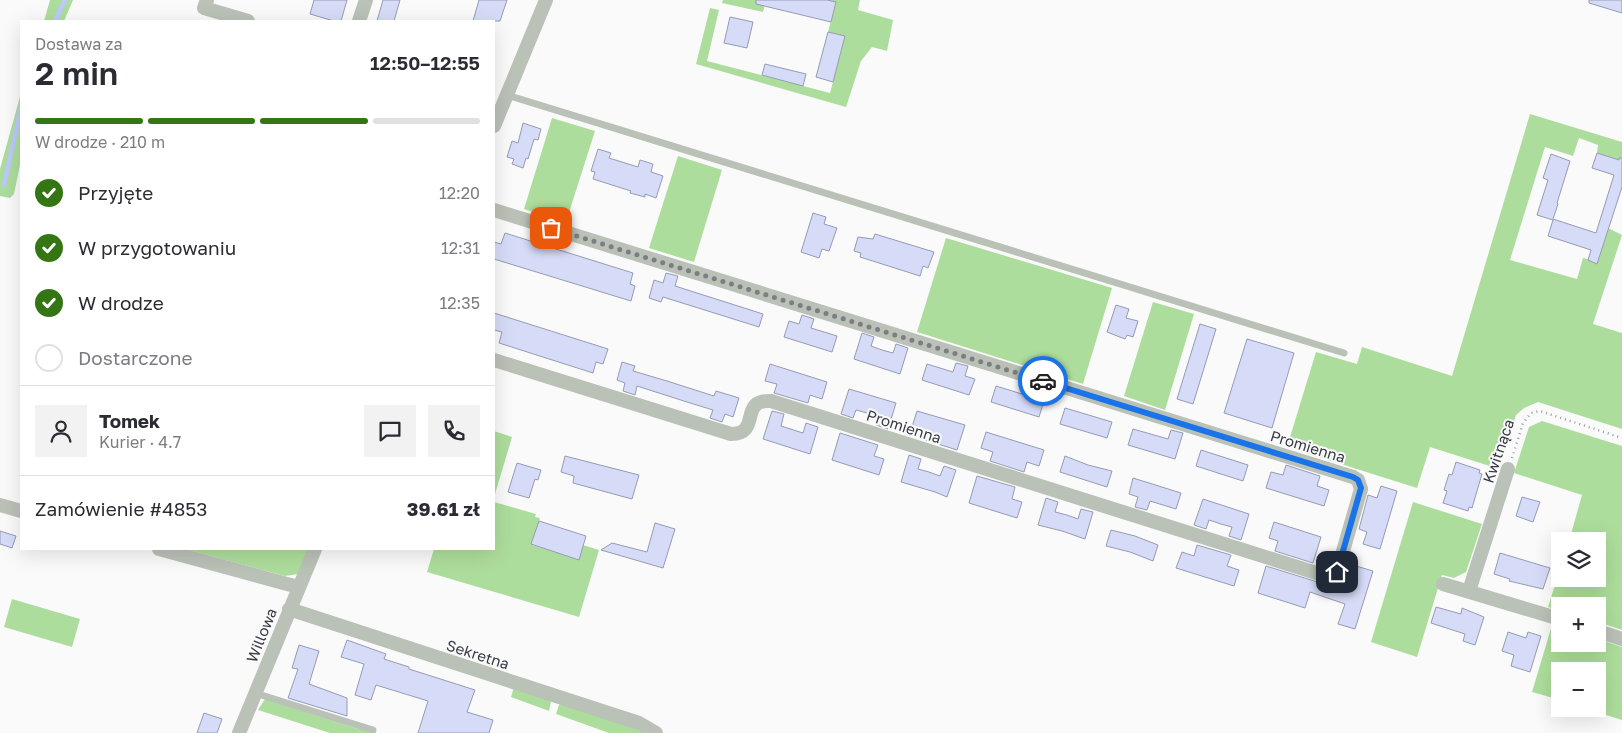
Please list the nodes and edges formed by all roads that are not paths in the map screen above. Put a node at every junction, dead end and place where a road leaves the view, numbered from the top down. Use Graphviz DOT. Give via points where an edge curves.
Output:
graph roads {
  1 [pos="207,0"];
  2 [pos="366,0"];
  3 [pos="546,0"];
  4 [pos="245,20"];
  5 [pos="360,20"];
  6 [pos="502,96"];
  7 [pos="495,122"];
  8 [pos="495,210"];
  9 [pos="1344,353"];
  10 [pos="495,360"];
  11 [pos="1508,469"];
  12 [pos="0,505"];
  13 [pos="20,511"];
  14 [pos="163,550"];
  15 [pos="315,550"];
  16 [pos="1443,584"];
  17 [pos="298,587"];
  18 [pos="1469,591"];
  19 [pos="289,610"];
  20 [pos="1551,616"];
  21 [pos="1606,633"];
  22 [pos="1622,638"];
  23 [pos="255,693"];
  24 [pos="373,730"];
  25 [pos="238,733"];
  26 [pos="656,733"];
  1 -- 4 [label="street" via="204,8"];
  2 -- 5 [label="street"];
  3 -- 6 [label="street"];
  6 -- 7 [label="street"];
  6 -- 9 [label="lane"];
  8 -- 10 [label="street, Promienna" via="1353,477 1361,488 1337,572 1326,576 771,401 755,406 744,432 731,434"];
  11 -- 18 [label="street, Kwitnąca"];
  12 -- 13 [label="street"];
  14 -- 17 [label="street"];
  15 -- 17 [label="street, Willowa"];
  16 -- 18 [label="street"];
  17 -- 19 [label="street, Willowa"];
  18 -- 20 [label="street"];
  19 -- 23 [label="street, Willowa"];
  19 -- 26 [label="street, Sekretna" via="639,723"];
  21 -- 22 [label="street"];
  23 -- 24 [label="lane"];
  23 -- 25 [label="street, Willowa"];
}
